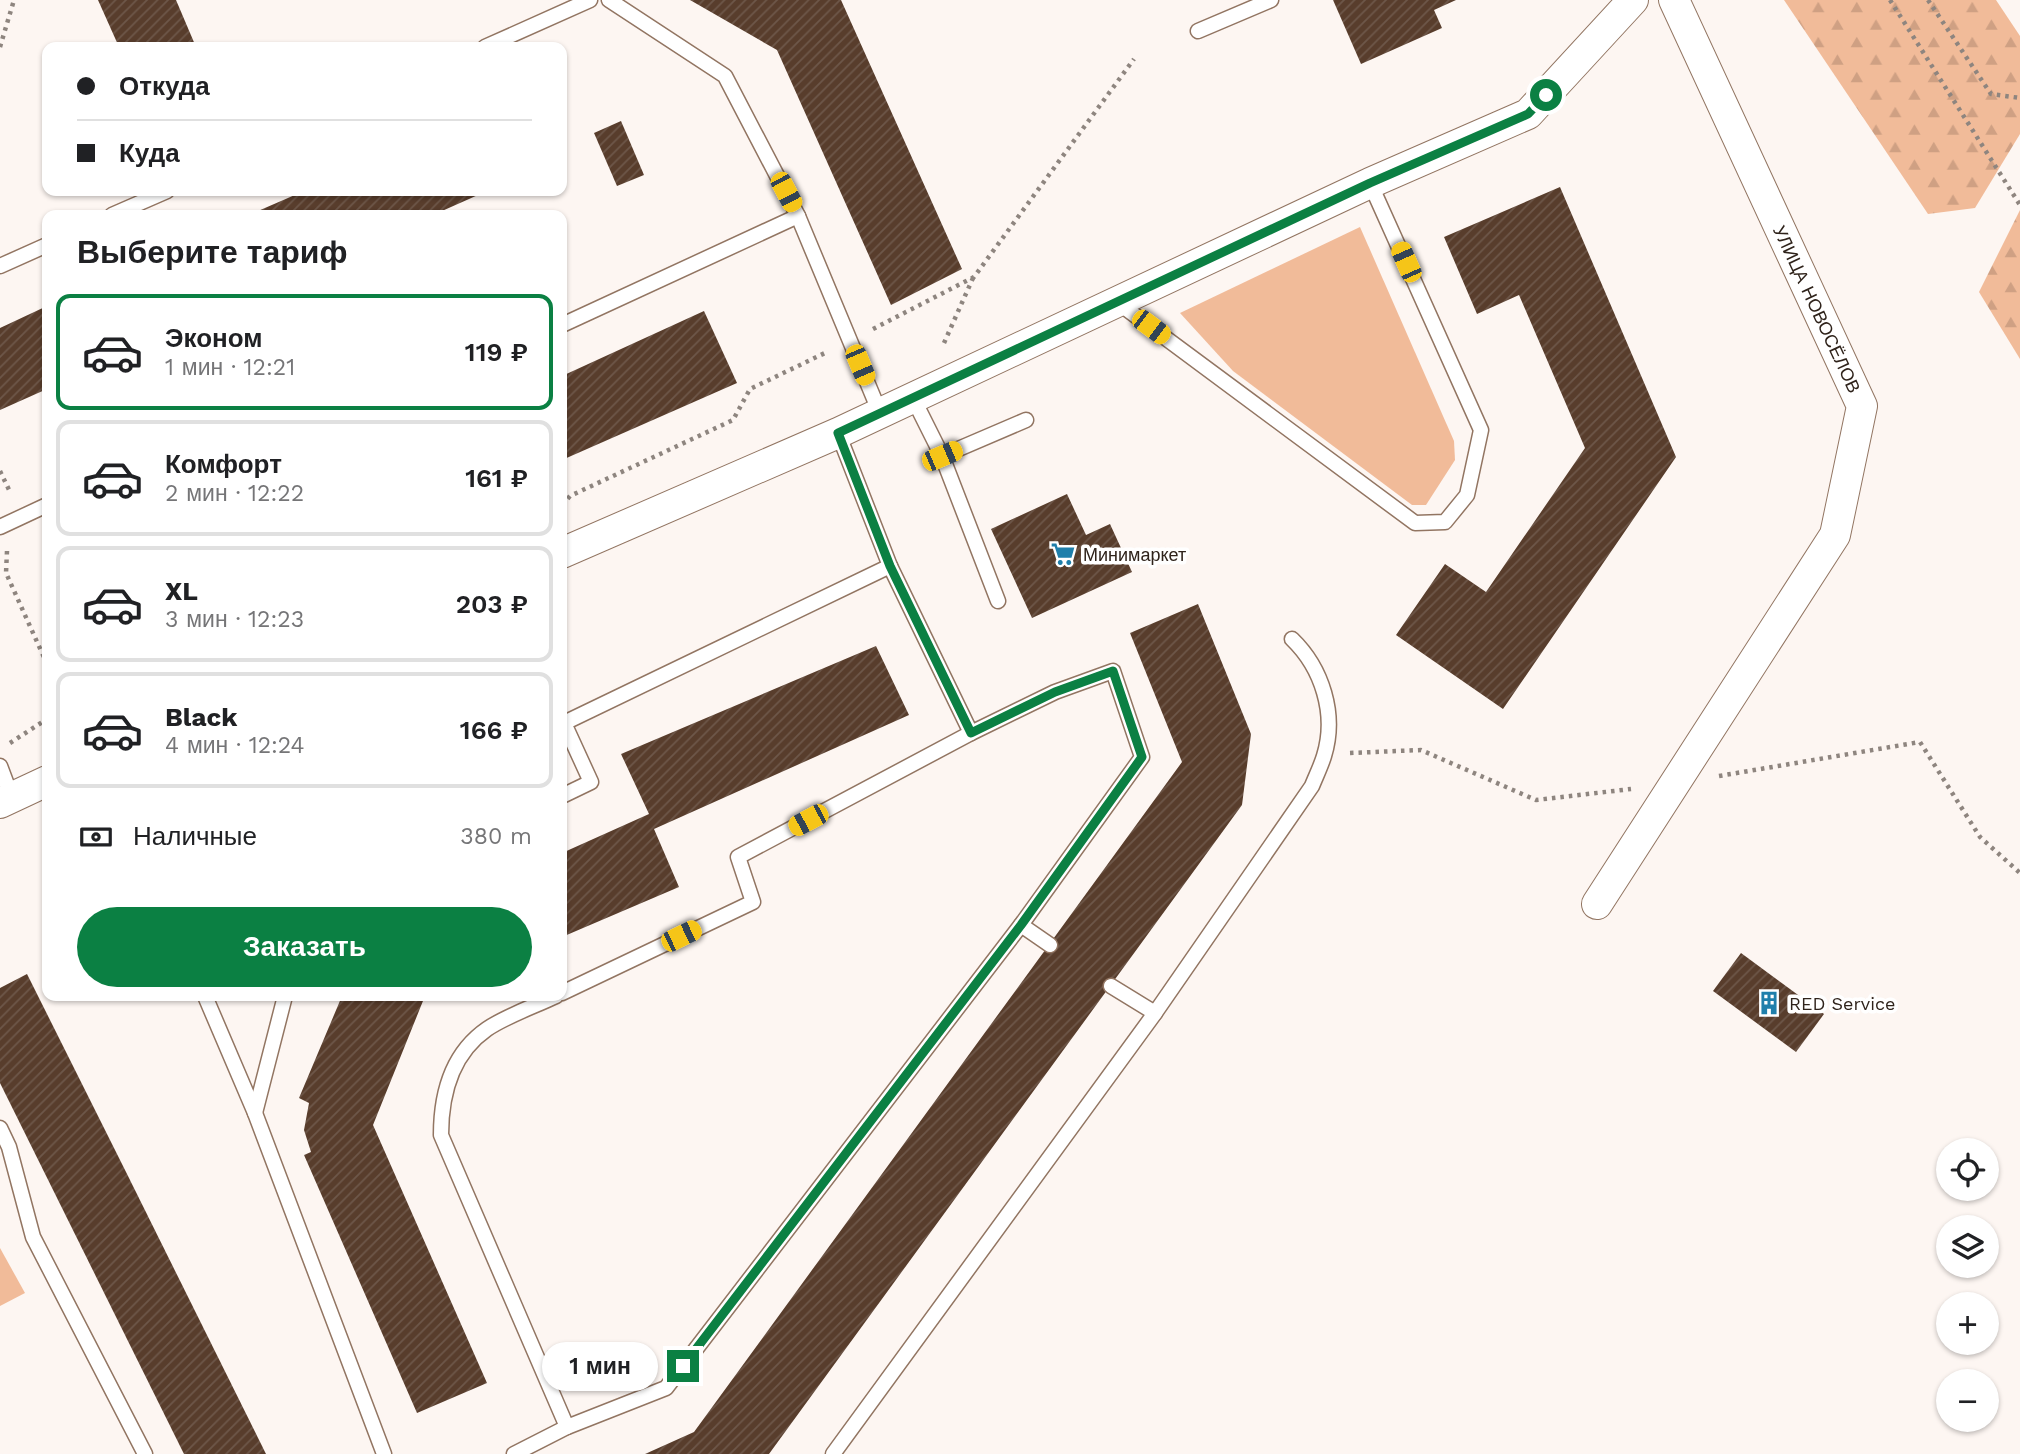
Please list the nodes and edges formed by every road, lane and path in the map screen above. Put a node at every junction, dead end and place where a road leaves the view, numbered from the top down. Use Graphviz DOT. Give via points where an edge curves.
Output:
graph roads {
  1 [pos="14,0"];
  2 [pos="590,0"];
  3 [pos="609,0"];
  4 [pos="1271,0"];
  5 [pos="1633,0"];
  6 [pos="1674,0"];
  7 [pos="1890,0"];
  8 [pos="1928,0"];
  9 [pos="1198,32"];
  10 [pos="496,42"];
  11 [pos="0,47"];
  12 [pos="1134,59"];
  13 [pos="2020,98"];
  14 [pos="1370,183"];
  15 [pos="156,196"];
  16 [pos="2020,205"];
  17 [pos="124,210"];
  18 [pos="798,216"];
  19 [pos="42,247"];
  20 [pos="0,266"];
  21 [pos="974,277"];
  22 [pos="1117,302"];
  23 [pos="567,323"];
  24 [pos="849,341"];
  25 [pos="918,396"];
  26 [pos="880,413"];
  27 [pos="1026,420"];
  28 [pos="838,433"];
  29 [pos="942,456"];
  30 [pos="0,471"];
  31 [pos="567,499"];
  32 [pos="42,507"];
  33 [pos="4,525"];
  34 [pos="567,551"];
  35 [pos="890,566"];
  36 [pos="998,601"];
  37 [pos="1292,639"];
  38 [pos="42,653"];
  39 [pos="42,722"];
  40 [pos="567,722"];
  41 [pos="567,730"];
  42 [pos="971,733"];
  43 [pos="18,738"];
  44 [pos="0,766"];
  45 [pos="42,783"];
  46 [pos="567,794"];
  47 [pos="6,801"];
  48 [pos="1597,904"];
  49 [pos="1021,925"];
  50 [pos="1049,944"];
  51 [pos="1111,986"];
  52 [pos="567,991"];
  53 [pos="207,1001"];
  54 [pos="284,1001"];
  55 [pos="546,1001"];
  56 [pos="1155,1013"];
  57 [pos="255,1113"];
  58 [pos="0,1128"];
  59 [pos="567,1427"];
  60 [pos="145,1454"];
  61 [pos="384,1454"];
  62 [pos="514,1454"];
  63 [pos="834,1454"];
  1 -- 11 [label="path"];
  2 -- 10 [label="lane"];
  3 -- 18 [label="lane" via="725,76"];
  4 -- 9 [label="lane"];
  5 -- 14 [label="street" via="1528,114"];
  6 -- 48 [label="street, УЛИЦА НОВОСЁЛОВ" via="1862,406 1835,535"];
  7 -- 16 [label="path"];
  8 -- 13 [label="path" via="1991,94"];
  12 -- 21 [label="path"];
  14 -- 22 [label="street"];
  14 -- 22 [label="lane" via="1481,430 1467,495 1445,522 1415,523"];
  15 -- 17 [label="lane"];
  18 -- 23 [label="lane"];
  18 -- 24 [label="lane"];
  19 -- 20 [label="lane"];
  21 -- 24 [label="path"];
  21 -- 25 [label="path"];
  22 -- 25 [label="street"];
  24 -- 26 [label="lane"];
  24 -- 31 [label="path" via="750,389 733,420"];
  25 -- 26 [label="street"];
  25 -- 29 [label="lane"];
  26 -- 28 [label="street"];
  27 -- 29 [label="lane"];
  28 -- 34 [label="street"];
  28 -- 35 [label="lane"];
  29 -- 36 [label="lane"];
  30 -- 33 [label="path" via="11,492"];
  32 -- 33 [label="lane"];
  33 -- 38 [label="path" via="6,573"];
  35 -- 40 [label="lane"];
  35 -- 42 [label="lane"];
  37 -- 56 [label="lane" via="1306,653 1323,684 1329,719 1325,754 1311,786"];
  39 -- 43 [label="path"];
  41 -- 46 [label="lane" via="591,782"];
  42 -- 49 [label="lane" via="1055,692 1113,671 1142,757"];
  42 -- 52 [label="lane" via="738,857 753,902"];
  44 -- 47 [label="lane"];
  45 -- 47 [label="street"];
  49 -- 50 [label="lane"];
  49 -- 59 [label="lane" via="666,1388"];
  51 -- 56 [label="lane"];
  53 -- 57 [label="lane"];
  54 -- 57 [label="lane"];
  55 -- 59 [label="lane" via="487,1029 465,1050 449,1075 441,1105 441,1135"];
  56 -- 63 [label="lane"];
  57 -- 61 [label="lane"];
  58 -- 60 [label="lane" via="33,1237"];
  59 -- 62 [label="lane"];
}
